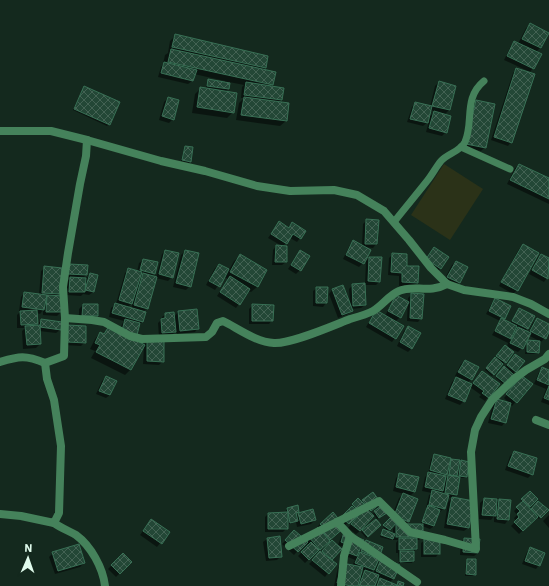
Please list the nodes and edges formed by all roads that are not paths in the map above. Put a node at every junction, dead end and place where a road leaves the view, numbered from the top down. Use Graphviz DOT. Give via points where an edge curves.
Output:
graph roads {
  1 [pos="484,81"];
  2 [pos="0,131"];
  3 [pos="87,140"];
  4 [pos="461,147"];
  5 [pos="510,169"];
  6 [pos="394,222"];
  7 [pos="447,284"];
  8 [pos="549,314"];
  9 [pos="65,318"];
  10 [pos="549,354"];
  11 [pos="0,362"];
  12 [pos="45,363"];
  13 [pos="536,420"];
  14 [pos="549,425"];
  15 [pos="0,514"];
  16 [pos="337,522"];
  17 [pos="54,523"];
  18 [pos="350,536"];
  19 [pos="289,546"];
  20 [pos="417,582"];
  21 [pos="105,586"];
  22 [pos="341,586"];
  1 -- 4 [label="lane" via="473,96 466,137"];
  2 -- 3 [label="street" via="51,131"];
  3 -- 6 [label="street" via="257,186 290,191 350,192 378,207"];
  3 -- 9 [label="street" via="68,253 64,287"];
  4 -- 5 [label="lane"];
  4 -- 6 [label="lane" via="441,161"];
  6 -- 7 [label="street" via="430,268"];
  7 -- 8 [label="street" via="464,290 513,297"];
  7 -- 9 [label="street" via="440,288 402,290 367,314 281,342 264,341 224,321 217,323 206,337 142,339 130,336 104,322"];
  9 -- 12 [label="street" via="64,356"];
  10 -- 16 [label="street" via="514,379 492,400 475,430 471,452 476,549 410,532 379,501"];
  11 -- 12 [label="street" via="26,357"];
  12 -- 17 [label="street" via="54,400 61,455 59,513"];
  13 -- 14 [label="street"];
  15 -- 17 [label="street"];
  16 -- 18 [label="street"];
  16 -- 19 [label="street"];
  17 -- 21 [label="street" via="76,536 91,551"];
  18 -- 20 [label="street"];
  18 -- 22 [label="street" via="344,556"];
}
